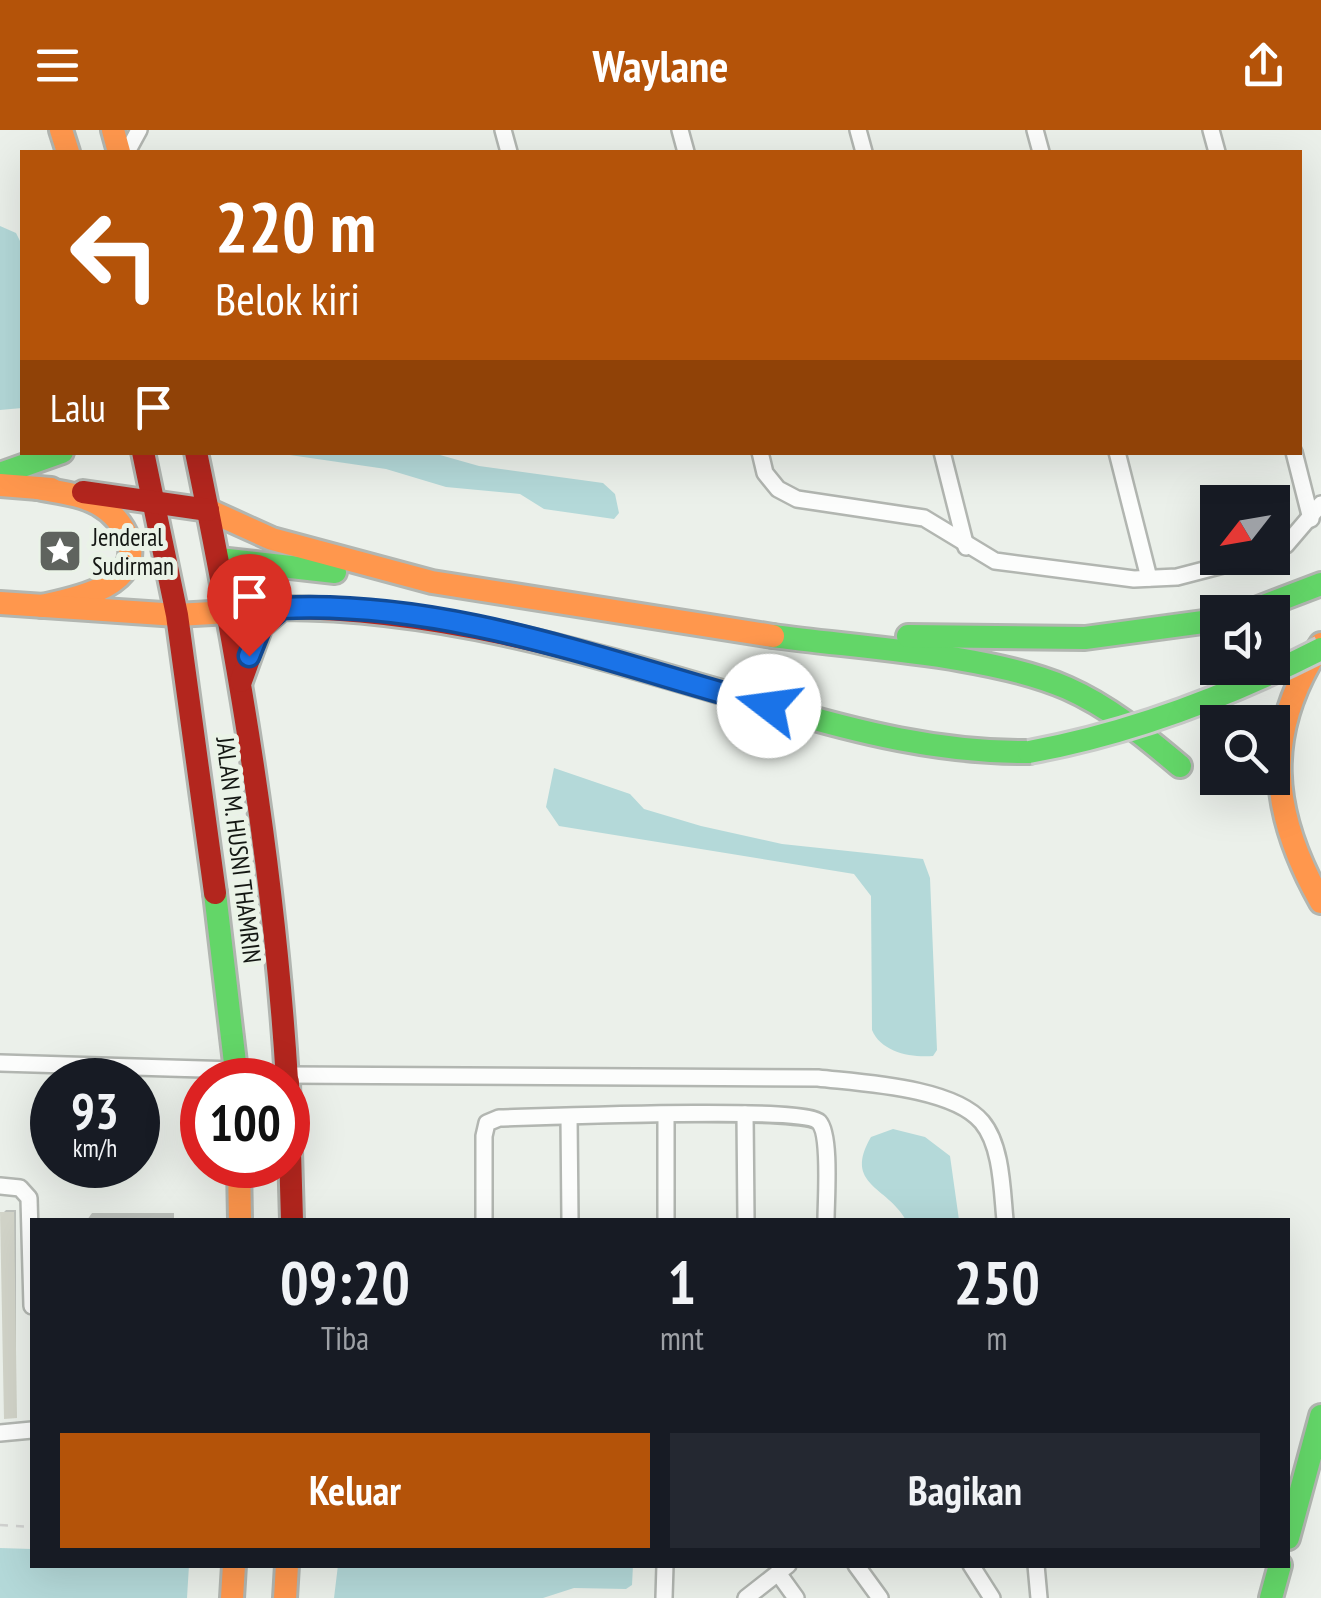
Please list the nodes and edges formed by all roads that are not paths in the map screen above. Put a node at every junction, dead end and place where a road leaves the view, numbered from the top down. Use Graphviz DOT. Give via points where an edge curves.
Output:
graph roads {
  1 [pos="54,455"];
  2 [pos="144,455"];
  3 [pos="197,455"];
  4 [pos="761,455"];
  5 [pos="943,455"];
  6 [pos="1118,455"];
  7 [pos="1295,455"];
  8 [pos="0,474"];
  9 [pos="0,484"];
  10 [pos="38,488"];
  11 [pos="154,500"];
  12 [pos="1321,504"];
  13 [pos="208,510"];
  14 [pos="1312,519"];
  15 [pos="1290,541"];
  16 [pos="966,547"];
  17 [pos="218,558"];
  18 [pos="1200,571"];
  19 [pos="1149,578"];
  20 [pos="432,582"];
  21 [pos="1321,584"];
  22 [pos="1290,596"];
  23 [pos="0,603"];
  24 [pos="42,606"];
  25 [pos="229,612"];
  26 [pos="177,615"];
  27 [pos="1200,623"];
  28 [pos="680,624"];
  29 [pos="1318,649"];
  30 [pos="240,682"];
  31 [pos="1180,766"];
  32 [pos="1321,902"];
  33 [pos="234,1058"];
  34 [pos="285,1058"];
  35 [pos="0,1063"];
  36 [pos="180,1072"];
  37 [pos="310,1079"];
  38 [pos="745,1114"];
  39 [pos="666,1116"];
  40 [pos="570,1117"];
  41 [pos="0,1186"];
  42 [pos="239,1188"];
  43 [pos="291,1188"];
  44 [pos="240,1218"];
  45 [pos="292,1218"];
  46 [pos="484,1218"];
  47 [pos="570,1218"];
  48 [pos="666,1218"];
  49 [pos="746,1218"];
  50 [pos="826,1218"];
  51 [pos="1005,1218"];
  52 [pos="30,1234"];
  53 [pos="1321,1416"];
  54 [pos="30,1430"];
  55 [pos="0,1432"];
  56 [pos="1290,1531"];
  57 [pos="234,1568"];
  58 [pos="287,1568"];
  59 [pos="665,1568"];
  60 [pos="858,1568"];
  61 [pos="973,1568"];
  62 [pos="1036,1568"];
  63 [pos="1279,1568"];
  64 [pos="783,1569"];
  65 [pos="232,1598"];
  66 [pos="286,1598"];
  67 [pos="664,1598"];
  68 [pos="746,1598"];
  69 [pos="796,1598"];
  70 [pos="880,1598"];
  71 [pos="992,1598"];
  72 [pos="1038,1598"];
  73 [pos="1271,1598"];
  1 -- 8 [label="main road"];
  2 -- 11 [label="main road, JALAN M. HUSNI THAMRIN"];
  3 -- 13 [label="main road, JALAN M. HUSNI THAMRIN"];
  4 -- 16 [label="street" via="765,473 797,499 924,518"];
  5 -- 16 [label="street"];
  6 -- 19 [label="street"];
  7 -- 14 [label="street"];
  9 -- 10 [label="main road"];
  10 -- 11 [label="main road"];
  10 -- 24 [label="main road" via="103,508 131,550 125,570 108,586"];
  11 -- 13 [label="main road"];
  11 -- 26 [label="main road, JALAN M. HUSNI THAMRIN"];
  12 -- 14 [label="street"];
  13 -- 17 [label="main road, JALAN M. HUSNI THAMRIN"];
  13 -- 20 [label="main road" via="272,539"];
  14 -- 15 [label="street"];
  16 -- 19 [label="street" via="994,561"];
  17 -- 20 [label="main road"];
  17 -- 25 [label="main road, JALAN M. HUSNI THAMRIN"];
  18 -- 19 [label="street"];
  20 -- 28 [label="main road"];
  21 -- 22 [label="main road"];
  23 -- 24 [label="main road"];
  24 -- 26 [label="main road"];
  25 -- 26 [label="main road"];
  25 -- 30 [label="main road, JALAN M. HUSNI THAMRIN"];
  26 -- 33 [label="main road, JALAN M. HUSNI THAMRIN" via="216,874"];
  27 -- 28 [label="main road" via="1044,639"];
  28 -- 31 [label="main road" via="967,662 1064,687 1121,717"];
  29 -- 30 [label="main road, bridge" via="1229,692 1110,735 985,754 883,738 487,627 381,609 282,608 267,618"];
  29 -- 32 [label="main road" via="1283,719 1278,768 1284,823"];
  30 -- 34 [label="main road, JALAN M. HUSNI THAMRIN" via="274,920"];
  35 -- 36 [label="street"];
  37 -- 51 [label="street" via="818,1078 889,1086 948,1101 982,1122 1000,1171"];
  38 -- 39 [label="street"];
  38 -- 49 [label="street"];
  38 -- 50 [label="street" via="806,1115 819,1122"];
  39 -- 40 [label="street"];
  39 -- 48 [label="street"];
  40 -- 46 [label="street" via="487,1123"];
  40 -- 47 [label="street"];
  41 -- 52 [label="street" via="20,1188 29,1198"];
  42 -- 44 [label="main road"];
  43 -- 45 [label="main road, JALAN M. HUSNI THAMRIN"];
  53 -- 56 [label="main road"];
  54 -- 55 [label="street"];
  57 -- 65 [label="main road"];
  58 -- 66 [label="main road"];
  59 -- 67 [label="street"];
  60 -- 70 [label="street"];
  61 -- 71 [label="street"];
  62 -- 72 [label="street"];
  63 -- 73 [label="main road"];
  64 -- 68 [label="street"];
  64 -- 69 [label="street"];
}
